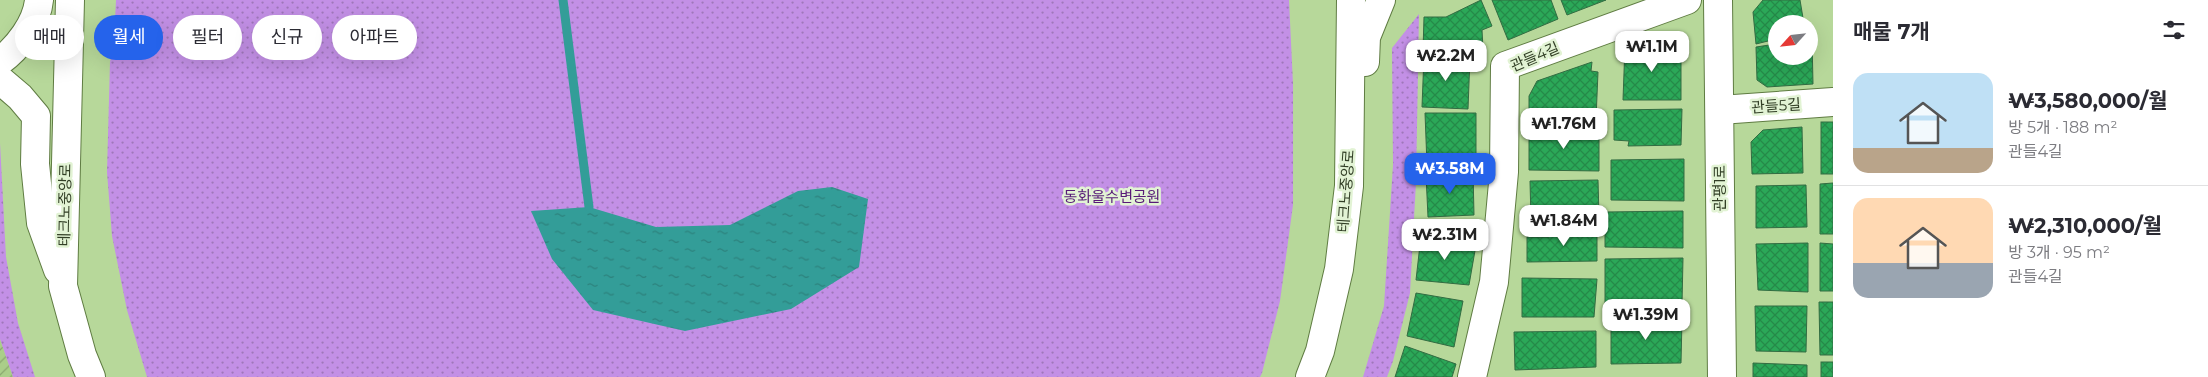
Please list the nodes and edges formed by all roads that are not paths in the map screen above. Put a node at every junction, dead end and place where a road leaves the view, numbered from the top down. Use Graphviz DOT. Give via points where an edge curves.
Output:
graph roads {
  1 [pos="39,0"];
  2 [pos="70,0"];
  3 [pos="1351,0"];
  4 [pos="1381,0"];
  5 [pos="1687,0"];
  6 [pos="1718,0"];
  7 [pos="0,61"];
  8 [pos="0,80"];
  9 [pos="1349,89"];
  10 [pos="1833,102"];
  11 [pos="1720,110"];
  12 [pos="63,286"];
  13 [pos="91,377"];
  14 [pos="1310,377"];
  15 [pos="1472,377"];
  16 [pos="1722,377"];
  1 -- 7 [label="main road" via="29,28 13,52"];
  2 -- 12 [label="main road, 테크노중앙로"];
  3 -- 9 [label="main road, 테크노중앙로"];
  4 -- 9 [label="main road" via="1366,37 1365,74"];
  5 -- 15 [label="main road, 관들4길" via="1505,66 1504,172 1494,282"];
  6 -- 11 [label="main road, 관평1로"];
  8 -- 12 [label="main road" via="36,116 35,164 41,223"];
  9 -- 14 [label="main road, 테크노중앙로" via="1349,186 1339,269 1320,351"];
  10 -- 11 [label="main road, 관들5길"];
  11 -- 16 [label="main road, 관평1로"];
  12 -- 13 [label="main road, 테크노중앙로"];
}
